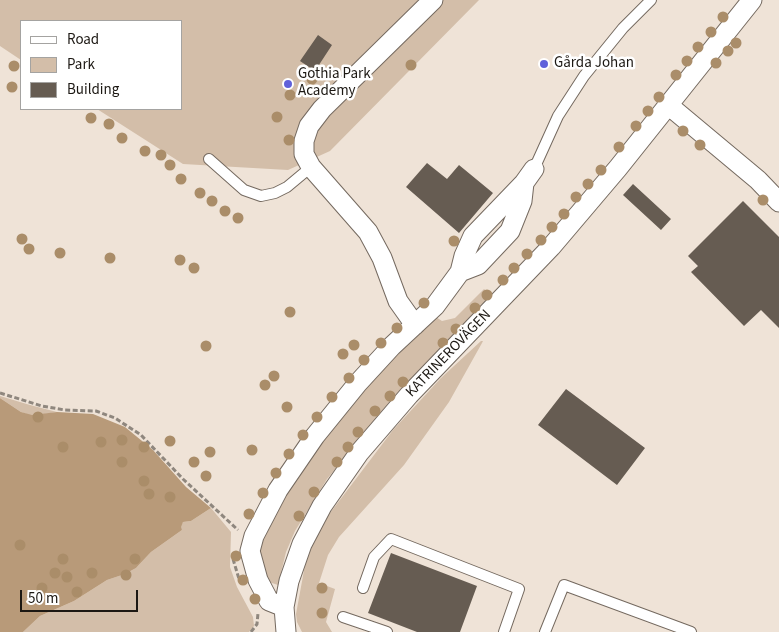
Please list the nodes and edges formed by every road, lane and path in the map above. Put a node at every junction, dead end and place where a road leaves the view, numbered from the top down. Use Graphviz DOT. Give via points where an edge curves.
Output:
graph roads {
  1 [pos="433,0"];
  2 [pos="651,0"];
  3 [pos="752,0"];
  4 [pos="667,104"];
  5 [pos="209,159"];
  6 [pos="311,167"];
  7 [pos="529,176"];
  8 [pos="779,202"];
  9 [pos="415,325"];
  10 [pos="0,393"];
  11 [pos="238,530"];
  12 [pos="363,588"];
  13 [pos="284,607"];
  14 [pos="343,617"];
  15 [pos="286,632"];
  16 [pos="387,632"];
  17 [pos="504,632"];
  18 [pos="545,632"];
  19 [pos="691,632"];
  1 -- 6 [label="street" via="309,126 304,154"];
  2 -- 7 [label="lane" via="584,76 558,116"];
  3 -- 4 [label="street, KATRINEROVÄGEN"];
  4 -- 8 [label="street" via="758,180"];
  4 -- 13 [label="street, KATRINEROVÄGEN" via="551,247 358,453 322,506 302,544"];
  5 -- 6 [label="lane" via="244,190 260,196 287,187"];
  6 -- 9 [label="street" via="368,232 398,301"];
  7 -- 9 [label="street" via="510,231 478,266 460,272 435,306"];
  9 -- 13 [label="street" via="358,383 324,424 278,490 254,536 250,551 258,580 269,601"];
  10 -- 11 [label="path" via="42,406 96,411 115,418 141,435"];
  12 -- 17 [label="lane" via="374,557 392,539 519,589"];
  13 -- 15 [label="street, KATRINEROVÄGEN"];
  14 -- 16 [label="lane"];
  18 -- 19 [label="lane" via="564,585"];
}
